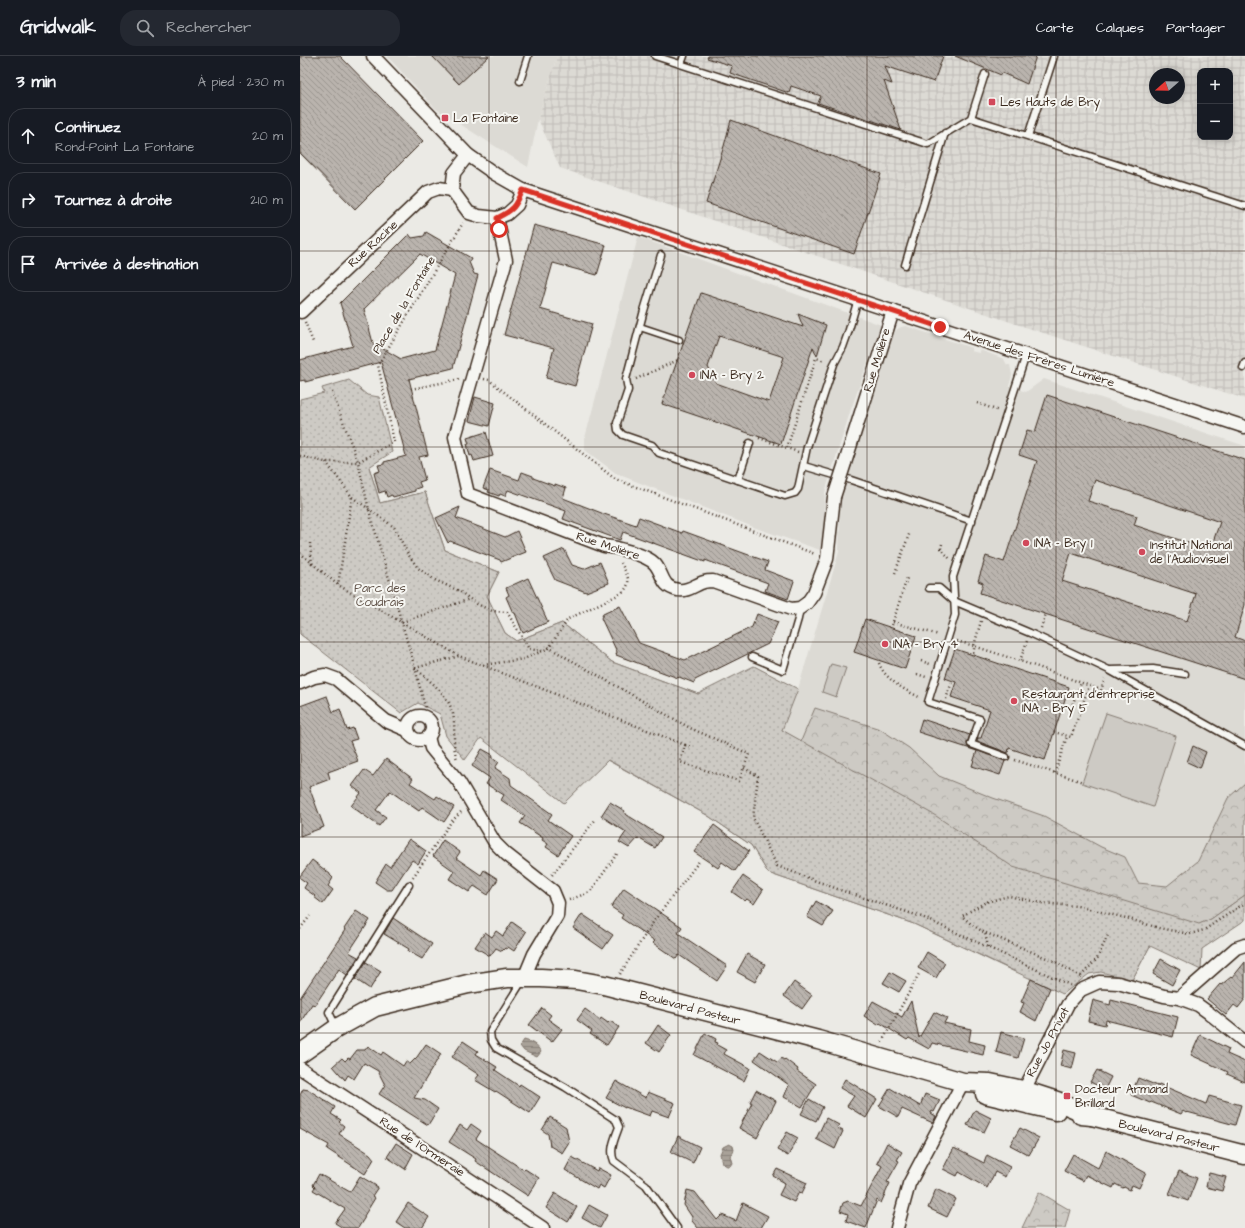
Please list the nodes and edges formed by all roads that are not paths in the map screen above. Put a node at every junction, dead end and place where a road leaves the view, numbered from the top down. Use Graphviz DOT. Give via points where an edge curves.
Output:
graph roads {
  1 [pos="373,56"];
  2 [pos="528,56"];
  3 [pos="655,56"];
  4 [pos="684,56"];
  5 [pos="1054,56"];
  6 [pos="681,64"];
  7 [pos="984,74"];
  8 [pos="520,81"];
  9 [pos="971,118"];
  10 [pos="945,133"];
  11 [pos="1028,136"];
  12 [pos="468,155"];
  13 [pos="452,190"];
  14 [pos="523,190"];
  15 [pos="1245,206"];
  16 [pos="497,218"];
  17 [pos="661,254"];
  18 [pos="905,265"];
  19 [pos="858,299"];
  20 [pos="893,311"];
  21 [pos="301,312"];
  22 [pos="640,327"];
  23 [pos="679,340"];
  24 [pos="1026,355"];
  25 [pos="1245,427"];
  26 [pos="750,443"];
  27 [pos="804,466"];
  28 [pos="738,480"];
  29 [pos="972,521"];
  30 [pos="929,588"];
  31 [pos="954,601"];
  32 [pos="800,608"];
  33 [pos="752,657"];
  34 [pos="1109,670"];
  35 [pos="1185,674"];
  36 [pos="300,683"];
  37 [pos="407,730"];
  38 [pos="428,737"];
  39 [pos="1245,746"];
  40 [pos="1006,757"];
  41 [pos="410,882"];
  42 [pos="1245,945"];
  43 [pos="524,978"];
  44 [pos="1179,998"];
  45 [pos="412,999"];
  46 [pos="337,1028"];
  47 [pos="1245,1042"];
  48 [pos="300,1054"];
  49 [pos="300,1068"];
  50 [pos="963,1082"];
  51 [pos="1021,1096"];
  52 [pos="1245,1156"];
  53 [pos="543,1228"];
  54 [pos="677,1228"];
  55 [pos="897,1228"];
  1 -- 12 [label="street, Avenue des Frères Lumière"];
  2 -- 8 [label="lane"];
  3 -- 6 [label="lane"];
  4 -- 6 [label="lane"];
  5 -- 11 [label="lane"];
  6 -- 10 [label="lane" via="928,144"];
  7 -- 9 [label="lane"];
  9 -- 10 [label="lane"];
  9 -- 11 [label="lane"];
  10 -- 18 [label="lane"];
  11 -- 15 [label="lane"];
  12 -- 13 [label="street" via="454,173"];
  12 -- 14 [label="street, Avenue des Frères Lumière"];
  13 -- 16 [label="street" via="469,213"];
  13 -- 21 [label="street, Rue Racine" via="439,188 428,192"];
  14 -- 16 [label="street" via="517,205"];
  14 -- 19 [label="street, Avenue des Frères Lumière"];
  16 -- 32 [label="street, Rue Molière" via="506,260 455,437 468,494 604,546 648,558 656,565 667,586 686,590 705,581 713,581 791,609"];
  17 -- 22 [label="lane"];
  19 -- 20 [label="street, Avenue des Frères Lumière"];
  19 -- 27 [label="lane" via="807,447"];
  20 -- 24 [label="street, Avenue des Frères Lumière"];
  20 -- 32 [label="street, Rue Molière, bridge" via="834,497 827,559 814,593"];
  22 -- 23 [label="lane"];
  22 -- 28 [label="lane" via="626,379 628,390 617,424 618,430 623,435 652,445 659,454"];
  24 -- 25 [label="street, Avenue des Frères Lumière"];
  24 -- 29 [label="lane"];
  26 -- 28 [label="lane"];
  27 -- 28 [label="lane" via="798,489 785,496"];
  27 -- 29 [label="lane"];
  29 -- 31 [label="lane" via="953,577"];
  30 -- 31 [label="lane" via="939,588"];
  31 -- 34 [label="lane"];
  31 -- 40 [label="lane" via="955,616 951,640 928,702 980,719 971,744"];
  32 -- 33 [label="lane" via="783,670"];
  34 -- 35 [label="lane" via="1153,669"];
  34 -- 39 [label="lane"];
  36 -- 37 [label="street" via="325,675 336,679 386,721"];
  37 -- 38 [label="street" via="414,739"];
  37 -- 38 [label="street" via="412,718 424,716 431,723 432,729"];
  38 -- 43 [label="street" via="431,748 459,782 495,843 553,891 558,903 557,916 534,954"];
  41 -- 46 [label="lane" via="329,1012"];
  42 -- 44 [label="street" via="1236,948"];
  43 -- 45 [label="main road, Boulevard Pasteur" via="468,984"];
  43 -- 50 [label="main road, Boulevard Pasteur" via="576,980 612,987 818,1040"];
  43 -- 54 [label="lane" via="490,1032 491,1040 496,1048 565,1087 616,1120 619,1127 612,1149 614,1161 646,1185"];
  44 -- 47 [label="street" via="1198,1005"];
  44 -- 51 [label="street, Rue Jo Privat" via="1118,983 1099,982 1086,988 1068,1004"];
  45 -- 46 [label="main road, Boulevard Pasteur" via="374,1007"];
  45 -- 49 [label="main road, Boulevard Pasteur" via="323,1050"];
  46 -- 48 [label="main road, Boulevard Pasteur"];
  49 -- 53 [label="street, Rue de l'Ormeraie"];
  50 -- 51 [label="main road, Boulevard Pasteur" via="990,1083"];
  50 -- 55 [label="street" via="909,1184"];
  51 -- 52 [label="main road, Boulevard Pasteur" via="1057,1101 1092,1116"];
}
